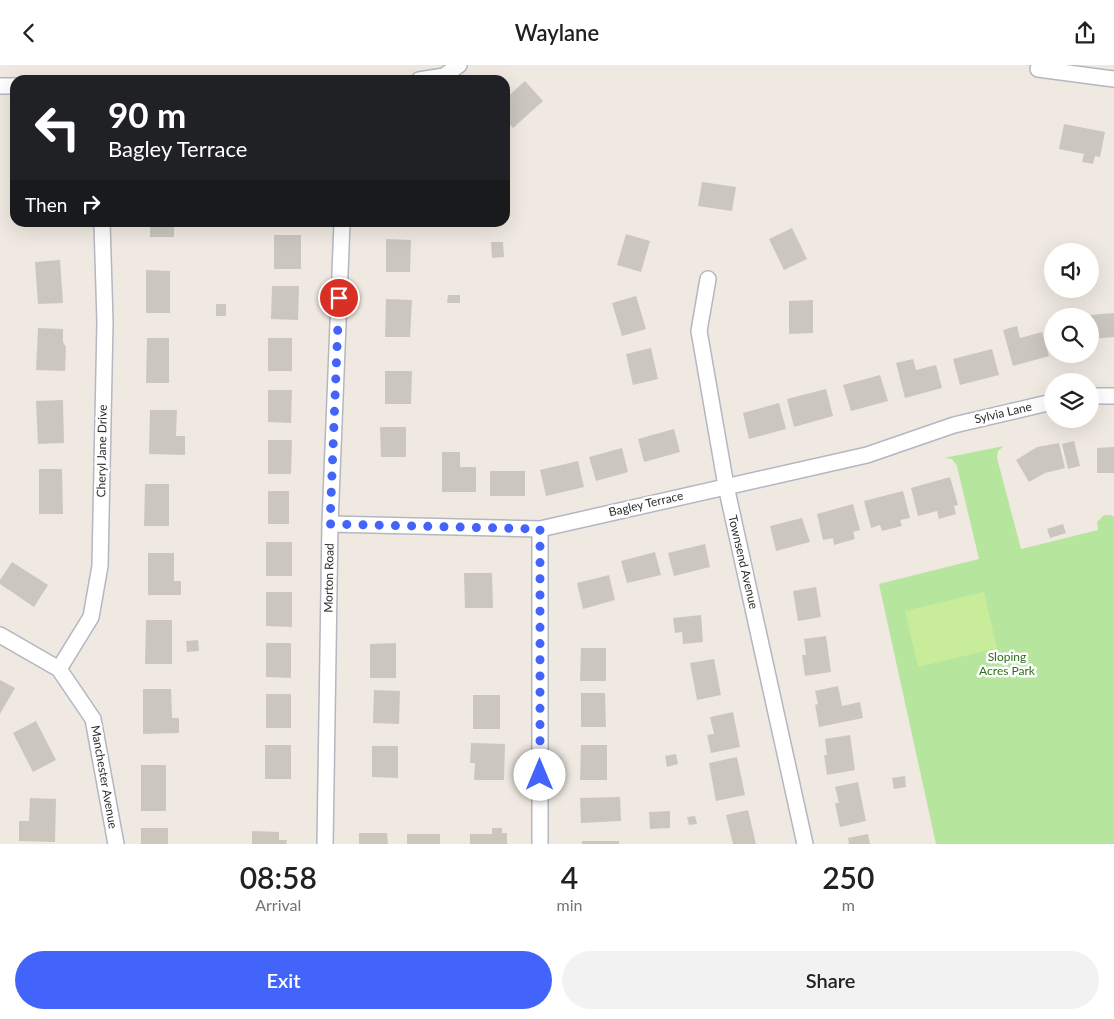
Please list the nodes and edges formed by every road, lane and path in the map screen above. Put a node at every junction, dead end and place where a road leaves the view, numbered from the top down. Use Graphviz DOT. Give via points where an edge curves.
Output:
graph roads {
  1 [pos="459,65"];
  2 [pos="1038,69"];
  3 [pos="445,75"];
  4 [pos="1114,79"];
  5 [pos="102,227"];
  6 [pos="342,227"];
  7 [pos="708,279"];
  8 [pos="1099,395"];
  9 [pos="1114,396"];
  10 [pos="1044,404"];
  11 [pos="954,425"];
  12 [pos="726,486"];
  13 [pos="330,524"];
  14 [pos="540,529"];
  15 [pos="0,635"];
  16 [pos="59,669"];
  17 [pos="116,844"];
  18 [pos="325,844"];
  19 [pos="540,844"];
  20 [pos="805,844"];
  1 -- 3 [label="street"];
  2 -- 4 [label="street"];
  5 -- 16 [label="street, Cheryl Jane Drive" via="105,322 100,566 92,617"];
  6 -- 13 [label="street, Morton Road"];
  7 -- 12 [label="street, Townsend Avenue" via="698,331"];
  8 -- 9 [label="street"];
  10 -- 11 [label="street, Sylvia Lane"];
  11 -- 12 [label="street, Bagley Terrace" via="867,455"];
  12 -- 14 [label="street, Bagley Terrace"];
  12 -- 20 [label="street, Townsend Avenue"];
  13 -- 14 [label="street, Bagley Terrace"];
  13 -- 18 [label="street, Morton Road"];
  14 -- 19 [label="street"];
  15 -- 16 [label="street, Manchester Avenue"];
  16 -- 17 [label="street, Manchester Avenue" via="93,719"];
}
